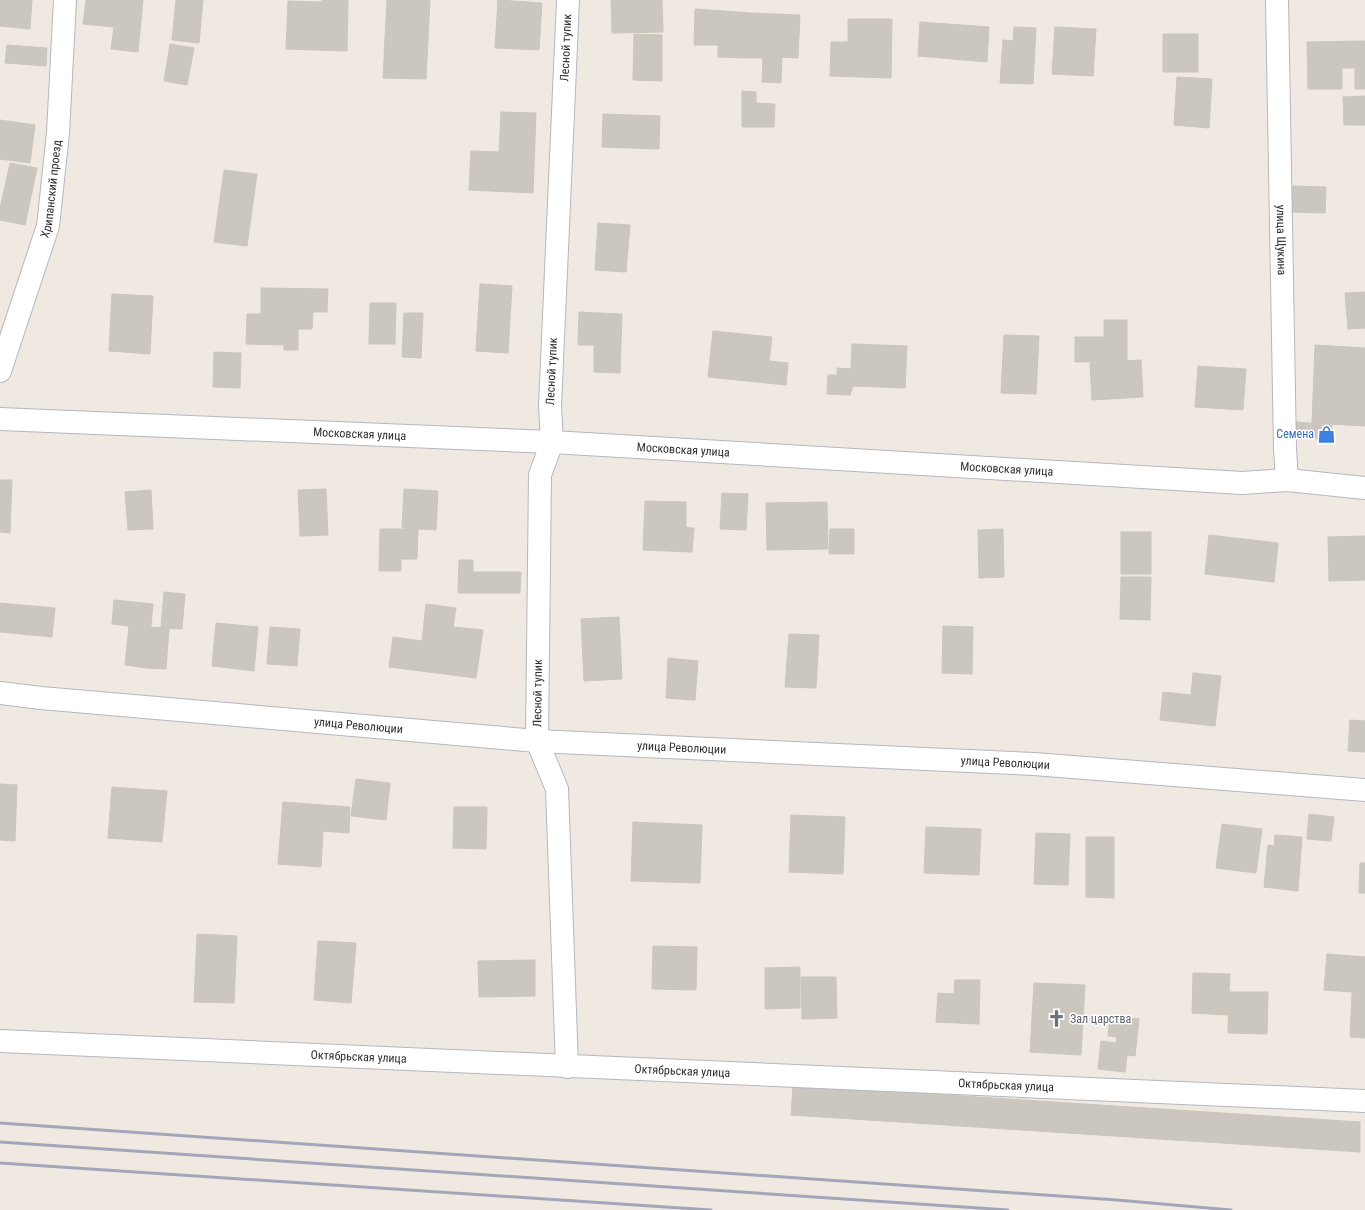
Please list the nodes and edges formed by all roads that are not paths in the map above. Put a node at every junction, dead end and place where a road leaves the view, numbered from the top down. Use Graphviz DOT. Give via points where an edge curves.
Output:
graph roads {
  1 [pos="65,0"];
  2 [pos="568,0"];
  3 [pos="1277,0"];
  4 [pos="0,371"];
  5 [pos="0,419"];
  6 [pos="552,442"];
  7 [pos="1287,480"];
  8 [pos="1365,488"];
  9 [pos="0,693"];
  10 [pos="537,742"];
  11 [pos="1365,790"];
  12 [pos="0,1041"];
  13 [pos="567,1067"];
  14 [pos="1365,1101"];
  1 -- 4 [label="street, Хрипанский проезд" via="58,133 48,226"];
  2 -- 6 [label="street, Лесной тупик" via="550,406"];
  3 -- 7 [label="street, улица Щукина" via="1284,449"];
  5 -- 6 [label="street, Московская улица"];
  6 -- 7 [label="street, Московская улица" via="1234,483"];
  6 -- 10 [label="street, Лесной тупик" via="540,475"];
  7 -- 8 [label="street, Московская улица"];
  9 -- 10 [label="street, улица Революции"];
  10 -- 11 [label="street, улица Революции" via="1034,764"];
  10 -- 13 [label="street" via="557,789"];
  12 -- 13 [label="street, Октябрьская улица"];
  13 -- 14 [label="street, Октябрьская улица"];
}
